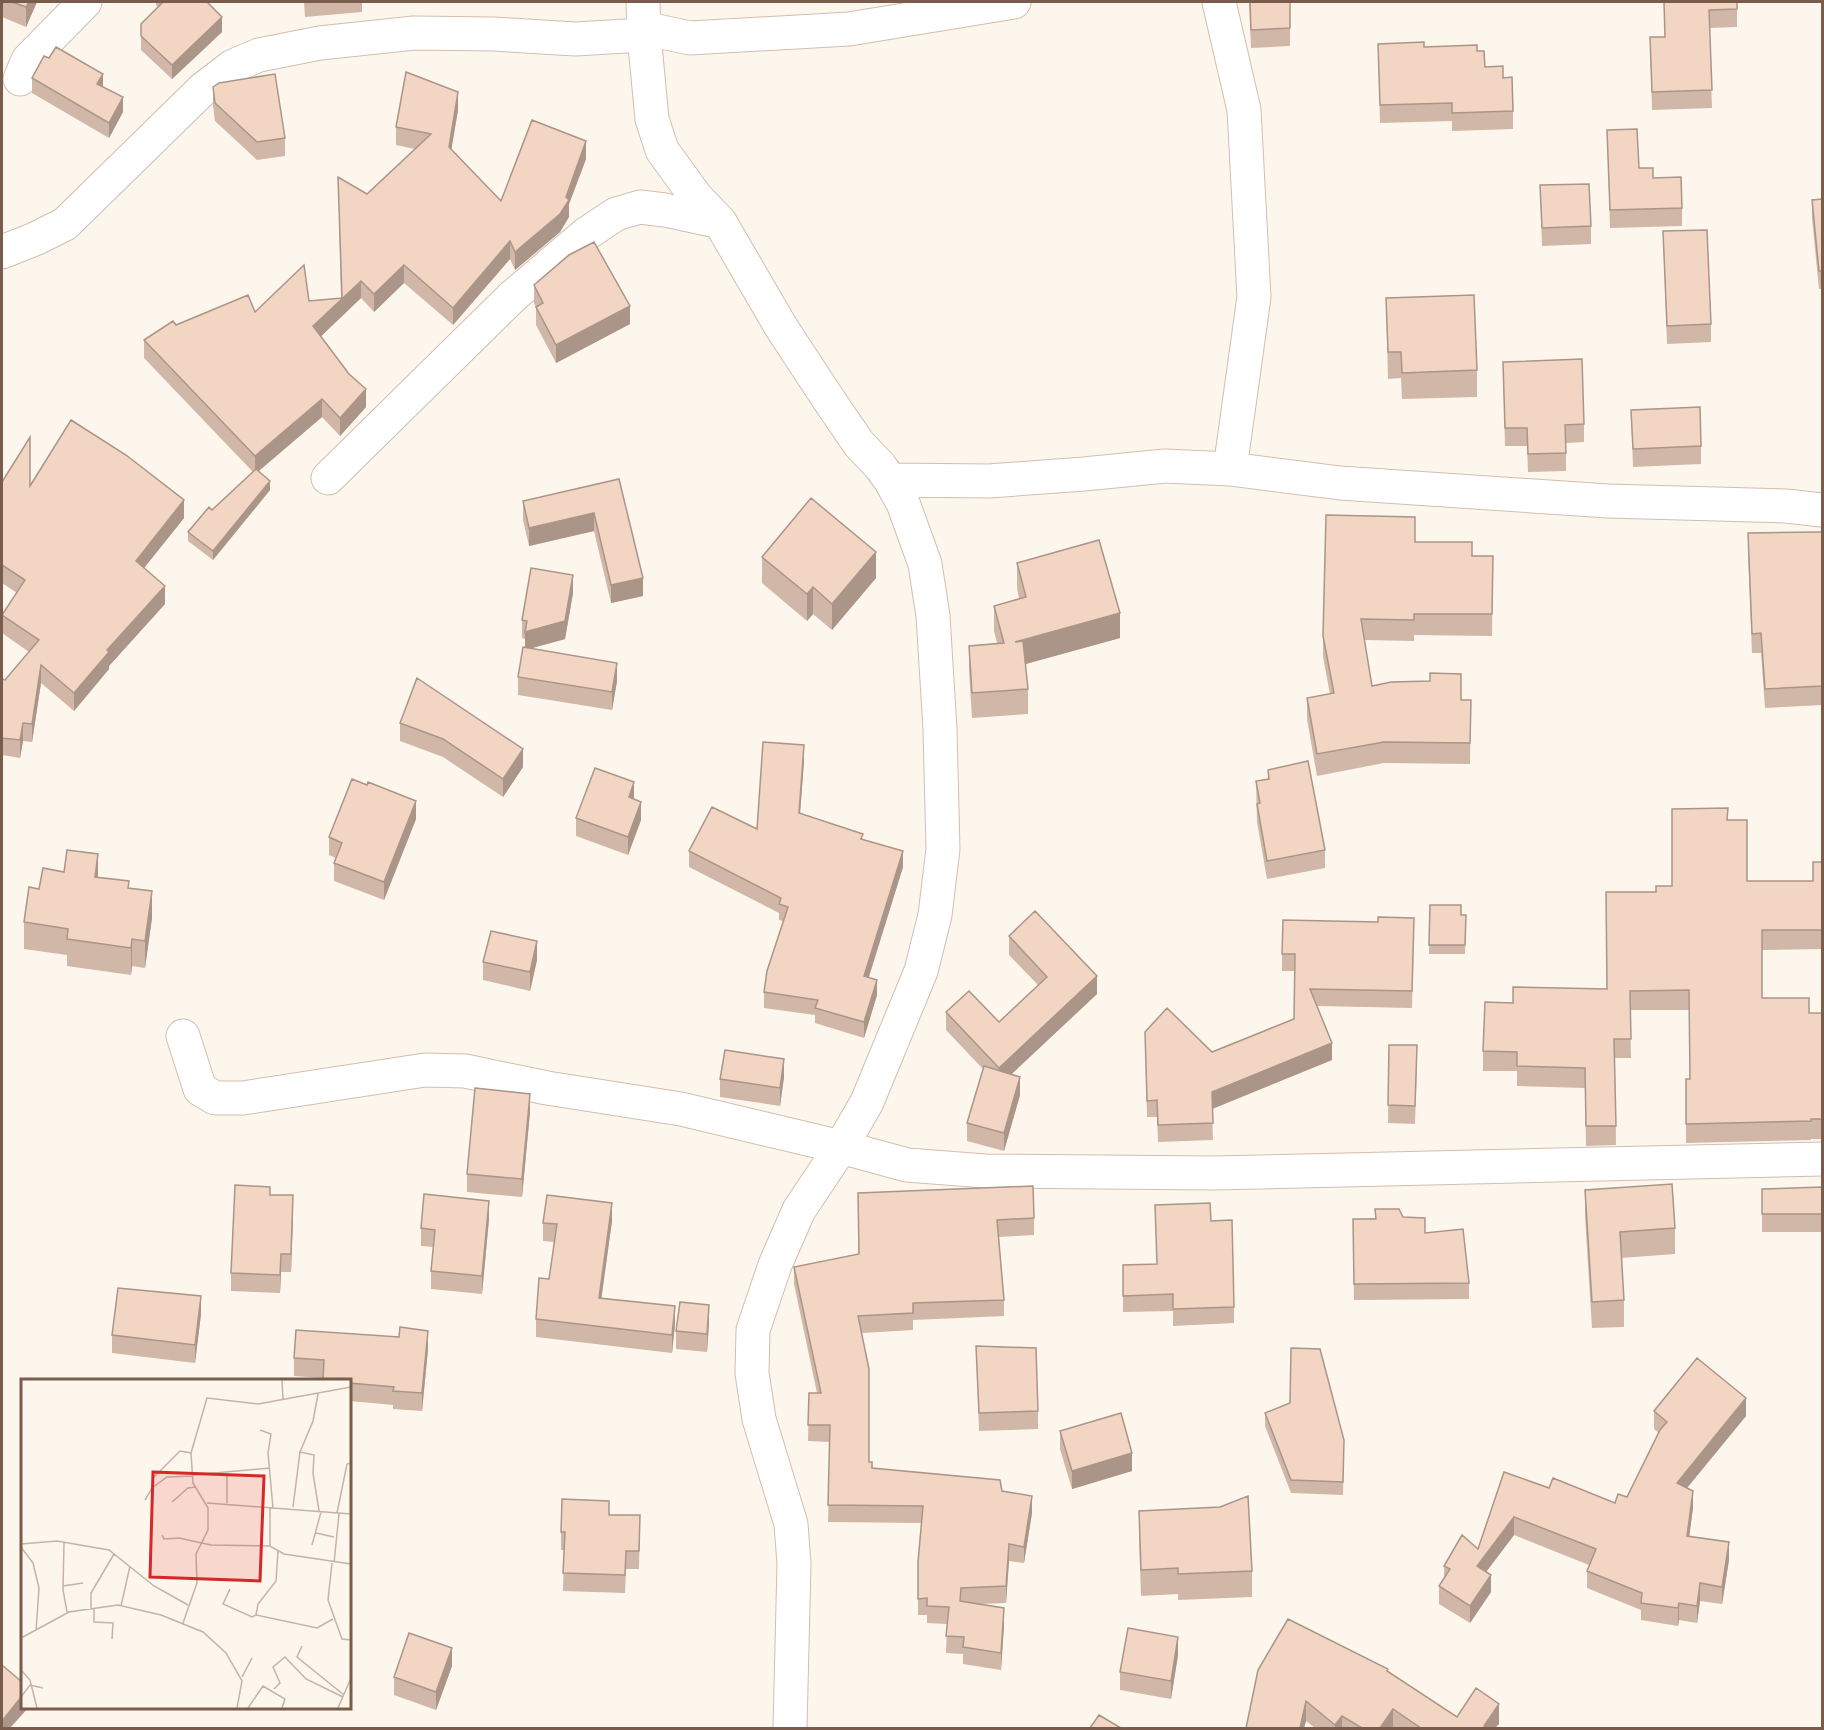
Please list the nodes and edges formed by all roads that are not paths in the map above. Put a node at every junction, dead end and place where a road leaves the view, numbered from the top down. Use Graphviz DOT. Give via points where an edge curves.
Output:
graph roads {
  1 [pos="86,2"];
  2 [pos="1014,2"];
  3 [pos="1219,2"];
  4 [pos="643,21"];
  5 [pos="20,79"];
  6 [pos="720,222"];
  7 [pos="2,252"];
  8 [pos="1230,469"];
  9 [pos="328,478"];
  10 [pos="890,480"];
  11 [pos="1822,510"];
  12 [pos="183,1036"];
  13 [pos="841,1147"];
  14 [pos="1822,1159"];
  15 [pos="790,1728"];
  1 -- 5 [label="street" via="28,60"];
  2 -- 4 [label="street" via="849,29 690,38"];
  3 -- 8 [label="street" via="1244,110 1254,297"];
  4 -- 6 [label="street" via="652,119 662,150 696,197"];
  4 -- 7 [label="street" via="575,39 414,33 320,43 259,55 233,66 203,88 65,224"];
  6 -- 9 [label="street" via="640,207 616,214 586,234 512,297"];
  6 -- 10 [label="street" via="817,382 859,444"];
  8 -- 10 [label="street" via="1165,466 989,481"];
  8 -- 11 [label="street" via="1340,483 1597,501"];
  10 -- 13 [label="street" via="903,503 925,564 932,605 943,849 921,971 867,1102"];
  12 -- 13 [label="street" via="200,1089 215,1098 243,1098 425,1070 465,1071 681,1109"];
  13 -- 14 [label="street" via="907,1166 985,1171 1214,1173"];
  13 -- 15 [label="street" via="799,1210 753,1330 752,1373 759,1419 791,1524 794,1564"];
}
